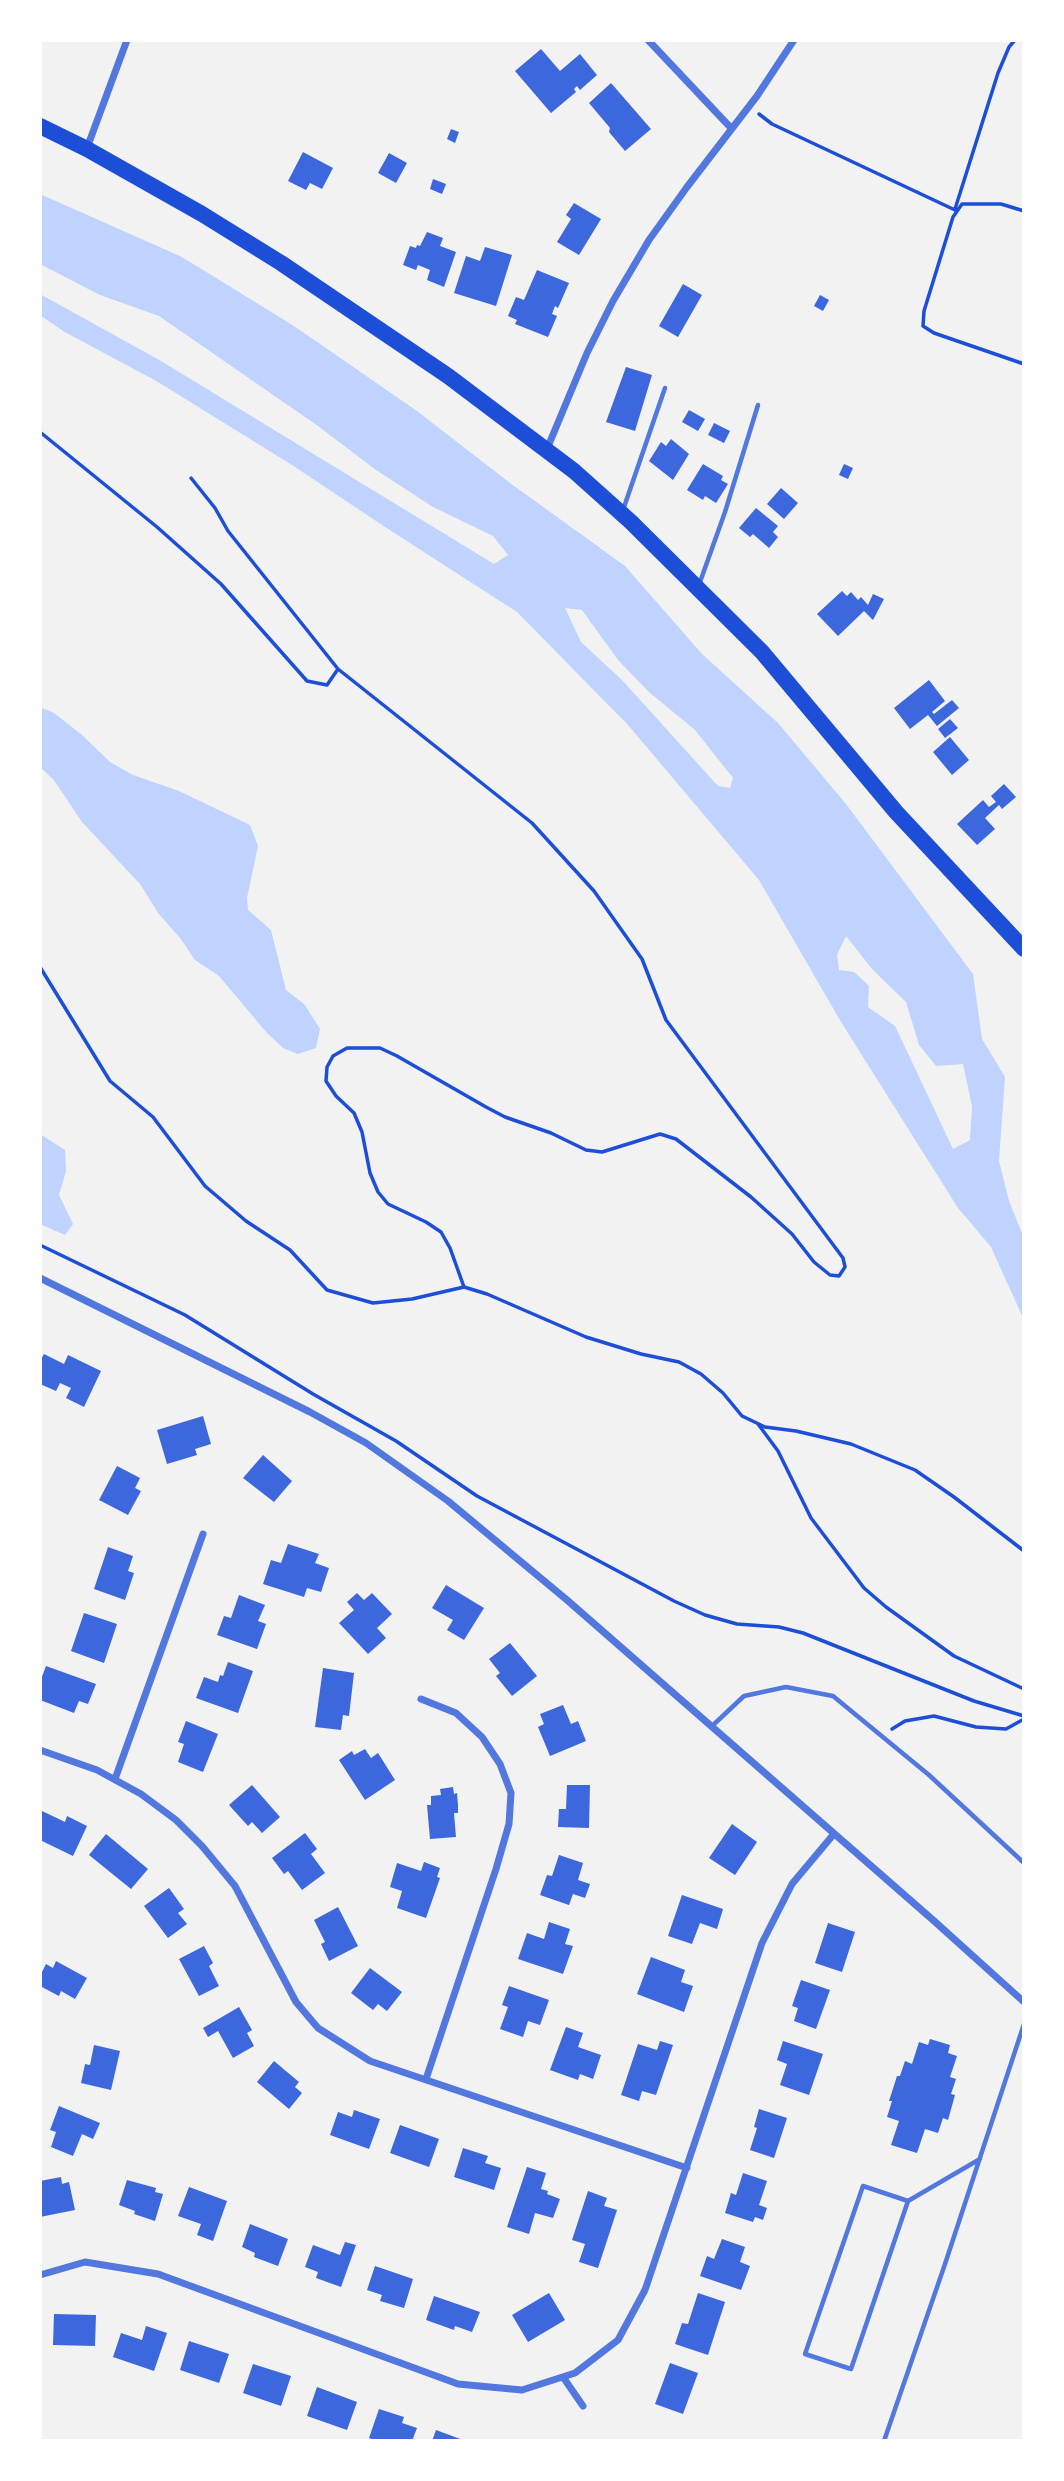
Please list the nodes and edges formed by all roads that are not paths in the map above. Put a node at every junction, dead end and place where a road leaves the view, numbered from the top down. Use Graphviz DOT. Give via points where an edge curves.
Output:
graph roads {
  1 [pos="127,40"];
  2 [pos="648,40"];
  3 [pos="794,40"];
  4 [pos="40,126"];
  5 [pos="731,128"];
  6 [pos="87,149"];
  7 [pos="665,388"];
  8 [pos="758,405"];
  9 [pos="547,449"];
  10 [pos="622,514"];
  11 [pos="698,587"];
  12 [pos="1024,949"];
  13 [pos="40,1278"];
  14 [pos="203,1534"];
  15 [pos="421,1699"];
  16 [pos="711,1727"];
  17 [pos="40,1750"];
  18 [pos="115,1779"];
  19 [pos="833,1835"];
  20 [pos="1024,1863"];
  21 [pos="1024,2002"];
  22 [pos="1024,2024"];
  23 [pos="426,2079"];
  24 [pos="979,2159"];
  25 [pos="687,2168"];
  26 [pos="908,2201"];
  27 [pos="40,2275"];
  28 [pos="563,2377"];
  29 [pos="583,2406"];
  30 [pos="884,2441"];
  1 -- 6 [label="street"];
  2 -- 5 [label="street"];
  3 -- 5 [label="street"];
  4 -- 6 [label="highway"];
  5 -- 9 [label="street" via="649,240 612,301"];
  6 -- 9 [label="highway" via="281,263"];
  7 -- 10 [label="lane"];
  8 -- 11 [label="lane"];
  9 -- 10 [label="highway"];
  10 -- 11 [label="highway"];
  11 -- 12 [label="highway" via="762,652 937,858"];
  13 -- 16 [label="street" via="366,1443 470,1518"];
  14 -- 18 [label="street"];
  15 -- 23 [label="street" via="456,1713 482,1737 500,1764 511,1793 509,1824 496,1869"];
  16 -- 19 [label="street"];
  16 -- 20 [label="lane" via="744,1696 786,1687 833,1696"];
  17 -- 18 [label="street"];
  18 -- 23 [label="street" via="176,1819 235,1886 310,2021 370,2061"];
  19 -- 21 [label="street"];
  19 -- 25 [label="street" via="792,1884 762,1943"];
  22 -- 24 [label="lane"];
  23 -- 25 [label="street"];
  24 -- 26 [label="lane"];
  24 -- 30 [label="lane"];
  25 -- 28 [label="street" via="645,2290 618,2340"];
  26 -- 26 [label="lane" via="863,2186 805,2354 850,2369"];
  27 -- 28 [label="street" via="85,2262 158,2274 458,2384 522,2390"];
  28 -- 29 [label="street"];
}
